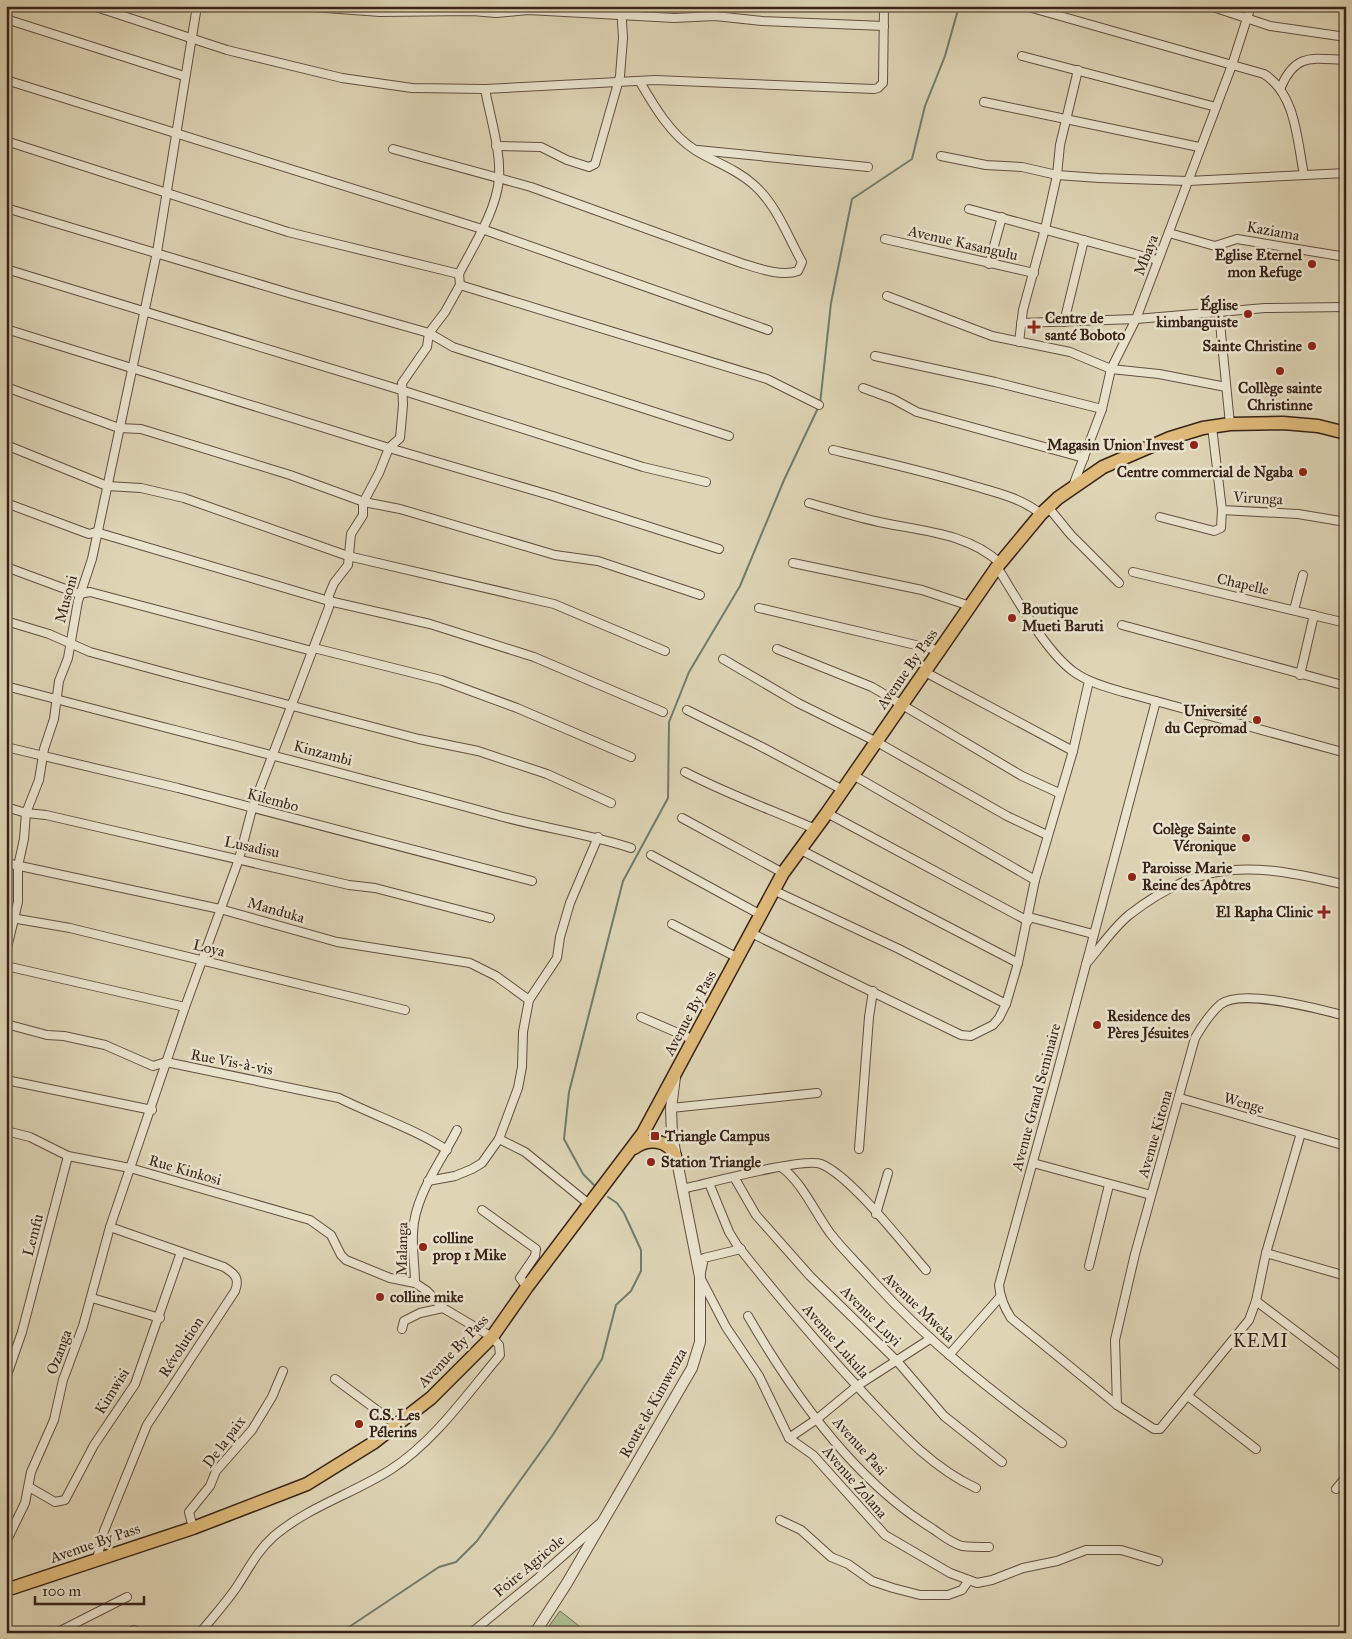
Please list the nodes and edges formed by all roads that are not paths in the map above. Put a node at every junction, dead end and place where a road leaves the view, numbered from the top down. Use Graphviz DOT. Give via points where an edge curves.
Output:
graph roads {
  1 [pos="93,6"];
  2 [pos="196,6"];
  3 [pos="299,6"];
  4 [pos="621,6"];
  5 [pos="884,6"];
  6 [pos="1025,6"];
  7 [pos="1210,6"];
  8 [pos="1251,6"];
  9 [pos="622,16"];
  10 [pos="6,19"];
  11 [pos="1248,19"];
  12 [pos="884,26"];
  13 [pos="1346,37"];
  14 [pos="191,39"];
  15 [pos="1022,56"];
  16 [pos="1346,60"];
  17 [pos="1232,65"];
  18 [pos="1078,70"];
  19 [pos="184,76"];
  20 [pos="6,80"];
  21 [pos="640,82"];
  22 [pos="617,83"];
  23 [pos="1281,87"];
  24 [pos="485,89"];
  25 [pos="984,102"];
  26 [pos="1216,107"];
  27 [pos="1066,119"];
  28 [pos="177,134"];
  29 [pos="6,141"];
  30 [pos="496,146"];
  31 [pos="1199,147"];
  32 [pos="393,149"];
  33 [pos="694,150"];
  34 [pos="941,156"];
  35 [pos="868,167"];
  36 [pos="1346,174"];
  37 [pos="1057,175"];
  38 [pos="1304,175"];
  39 [pos="499,180"];
  40 [pos="1188,181"];
  41 [pos="166,194"];
  42 [pos="6,208"];
  43 [pos="968,209"];
  44 [pos="1002,217"];
  45 [pos="482,229"];
  46 [pos="1044,230"];
  47 [pos="1169,233"];
  48 [pos="886,239"];
  49 [pos="1084,240"];
  50 [pos="157,252"];
  51 [pos="1346,258"];
  52 [pos="1158,260"];
  53 [pos="989,264"];
  54 [pos="6,269"];
  55 [pos="1034,273"];
  56 [pos="459,274"];
  57 [pos="460,285"];
  58 [pos="887,296"];
  59 [pos="1346,307"];
  60 [pos="144,311"];
  61 [pos="1219,313"];
  62 [pos="1136,319"];
  63 [pos="1064,322"];
  64 [pos="1021,323"];
  65 [pos="6,329"];
  66 [pos="768,330"];
  67 [pos="429,333"];
  68 [pos="1019,342"];
  69 [pos="876,356"];
  70 [pos="132,369"];
  71 [pos="1111,369"];
  72 [pos="6,387"];
  73 [pos="1226,387"];
  74 [pos="863,388"];
  75 [pos="401,390"];
  76 [pos="819,405"];
  77 [pos="1102,409"];
  78 [pos="1230,424"];
  79 [pos="1212,427"];
  80 [pos="119,428"];
  81 [pos="1346,433"];
  82 [pos="729,436"];
  83 [pos="6,445"];
  84 [pos="389,448"];
  85 [pos="833,450"];
  86 [pos="1084,458"];
  87 [pos="706,482"];
  88 [pos="107,486"];
  89 [pos="1074,486"];
  90 [pos="6,502"];
  91 [pos="364,502"];
  92 [pos="809,503"];
  93 [pos="1044,510"];
  94 [pos="1222,510"];
  95 [pos="1160,517"];
  96 [pos="1346,522"];
  97 [pos="96,532"];
  98 [pos="719,549"];
  99 [pos="348,556"];
  100 [pos="793,563"];
  101 [pos="999,565"];
  102 [pos="6,567"];
  103 [pos="1133,572"];
  104 [pos="1303,575"];
  105 [pos="1119,583"];
  106 [pos="79,594"];
  107 [pos="700,595"];
  108 [pos="329,600"];
  109 [pos="970,606"];
  110 [pos="759,608"];
  111 [pos="1294,610"];
  112 [pos="1314,615"];
  113 [pos="6,621"];
  114 [pos="1346,623"];
  115 [pos="1122,625"];
  116 [pos="69,642"];
  117 [pos="777,648"];
  118 [pos="313,650"];
  119 [pos="665,651"];
  120 [pos="941,651"];
  121 [pos="723,659"];
  122 [pos="925,672"];
  123 [pos="1300,675"];
  124 [pos="1089,681"];
  125 [pos="6,686"];
  126 [pos="1346,686"];
  127 [pos="57,699"];
  128 [pos="1156,701"];
  129 [pos="902,704"];
  130 [pos="291,707"];
  131 [pos="687,710"];
  132 [pos="663,712"];
  133 [pos="877,742"];
  134 [pos="6,747"];
  135 [pos="1073,751"];
  136 [pos="1346,753"];
  137 [pos="274,754"];
  138 [pos="43,757"];
  139 [pos="631,757"];
  140 [pos="685,772"];
  141 [pos="853,775"];
  142 [pos="842,790"];
  143 [pos="1059,793"];
  144 [pos="611,803"];
  145 [pos="6,808"];
  146 [pos="252,809"];
  147 [pos="26,813"];
  148 [pos="827,813"];
  149 [pos="682,818"];
  150 [pos="815,830"];
  151 [pos="1047,835"];
  152 [pos="598,837"];
  153 [pos="631,848"];
  154 [pos="799,849"];
  155 [pos="651,855"];
  156 [pos="240,859"];
  157 [pos="6,863"];
  158 [pos="18,866"];
  159 [pos="783,874"];
  160 [pos="1035,880"];
  161 [pos="532,881"];
  162 [pos="1346,885"];
  163 [pos="773,890"];
  164 [pos="220,909"];
  165 [pos="761,915"];
  166 [pos="6,917"];
  167 [pos="15,918"];
  168 [pos="490,918"];
  169 [pos="1028,919"];
  170 [pos="672,924"];
  171 [pos="751,932"];
  172 [pos="1093,934"];
  173 [pos="6,952"];
  174 [pos="738,958"];
  175 [pos="202,961"];
  176 [pos="1018,963"];
  177 [pos="6,966"];
  178 [pos="1085,966"];
  179 [pos="873,991"];
  180 [pos="529,1000"];
  181 [pos="1006,1004"];
  182 [pos="185,1007"];
  183 [pos="405,1010"];
  184 [pos="1346,1016"];
  185 [pos="641,1017"];
  186 [pos="6,1024"];
  187 [pos="694,1040"];
  188 [pos="166,1062"];
  189 [pos="676,1074"];
  190 [pos="6,1080"];
  191 [pos="817,1093"];
  192 [pos="1180,1098"];
  193 [pos="671,1108"];
  194 [pos="152,1110"];
  195 [pos="457,1130"];
  196 [pos="6,1131"];
  197 [pos="1301,1133"];
  198 [pos="499,1140"];
  199 [pos="1346,1146"];
  200 [pos="859,1149"];
  201 [pos="447,1150"];
  202 [pos="630,1151"];
  203 [pos="68,1156"];
  204 [pos="675,1156"];
  205 [pos="1033,1164"];
  206 [pos="780,1167"];
  207 [pos="130,1168"];
  208 [pos="888,1173"];
  209 [pos="734,1177"];
  210 [pos="428,1181"];
  211 [pos="709,1183"];
  212 [pos="1109,1185"];
  213 [pos="682,1189"];
  214 [pos="1151,1196"];
  215 [pos="590,1205"];
  216 [pos="482,1210"];
  217 [pos="876,1214"];
  218 [pos="110,1227"];
  219 [pos="741,1250"];
  220 [pos="180,1252"];
  221 [pos="1266,1254"];
  222 [pos="1089,1266"];
  223 [pos="926,1270"];
  224 [pos="1346,1276"];
  225 [pos="700,1277"];
  226 [pos="415,1283"];
  227 [pos="527,1287"];
  228 [pos="1000,1297"];
  229 [pos="92,1298"];
  230 [pos="1256,1301"];
  231 [pos="443,1308"];
  232 [pos="748,1316"];
  233 [pos="160,1318"];
  234 [pos="402,1329"];
  235 [pos="492,1337"];
  236 [pos="930,1339"];
  237 [pos="948,1354"];
  238 [pos="896,1361"];
  239 [pos="1346,1369"];
  240 [pos="283,1371"];
  241 [pos="6,1378"];
  242 [pos="336,1379"];
  243 [pos="857,1386"];
  244 [pos="1188,1396"];
  245 [pos="1117,1404"];
  246 [pos="817,1419"];
  247 [pos="397,1425"];
  248 [pos="790,1438"];
  249 [pos="1062,1443"];
  250 [pos="1256,1449"];
  251 [pos="1002,1462"];
  252 [pos="1346,1477"];
  253 [pos="29,1487"];
  254 [pos="976,1488"];
  255 [pos="1336,1489"];
  256 [pos="604,1519"];
  257 [pos="780,1520"];
  258 [pos="192,1528"];
  259 [pos="6,1542"];
  260 [pos="989,1547"];
  261 [pos="98,1559"];
  262 [pos="1158,1561"];
  263 [pos="969,1580"];
  264 [pos="6,1590"];
  265 [pos="127,1597"];
  266 [pos="56,1633"];
  267 [pos="128,1633"];
  268 [pos="140,1633"];
  269 [pos="200,1633"];
  270 [pos="471,1633"];
  271 [pos="535,1633"];
  1 -- 14 [label="street"];
  2 -- 14 [label="street, Musoni"];
  3 -- 9 [label="street" via="380,12 503,12 519,9"];
  4 -- 9 [label="street"];
  5 -- 12 [label="street"];
  6 -- 17 [label="street"];
  7 -- 11 [label="street"];
  8 -- 11 [label="street, Mbaya"];
  9 -- 12 [label="street" via="692,19 715,16"];
  9 -- 22 [label="street" via="623,38"];
  10 -- 19 [label="street"];
  11 -- 13 [label="street" via="1270,26"];
  11 -- 17 [label="street, Mbaya"];
  12 -- 21 [label="street" via="883,84 878,88"];
  14 -- 19 [label="street, Musoni"];
  14 -- 24 [label="street" via="366,83 412,88"];
  15 -- 18 [label="street"];
  16 -- 23 [label="street" via="1296,63"];
  17 -- 23 [label="street" via="1264,74"];
  17 -- 26 [label="street, Mbaya"];
  18 -- 26 [label="street"];
  18 -- 27 [label="street"];
  19 -- 28 [label="street, Musoni"];
  20 -- 28 [label="street"];
  21 -- 22 [label="street"];
  21 -- 33 [label="street" via="667,122"];
  22 -- 24 [label="street"];
  22 -- 30 [label="street" via="597,160 592,167 566,160 541,147"];
  23 -- 38 [label="street" via="1293,119"];
  24 -- 30 [label="street"];
  25 -- 27 [label="street"];
  26 -- 31 [label="street, Mbaya"];
  27 -- 31 [label="street"];
  27 -- 37 [label="street"];
  28 -- 41 [label="street, Musoni"];
  28 -- 45 [label="street"];
  29 -- 41 [label="street"];
  30 -- 39 [label="street"];
  31 -- 40 [label="street, Mbaya"];
  32 -- 39 [label="street"];
  33 -- 35 [label="street"];
  33 -- 39 [label="street" via="754,184 769,203 802,262 798,271 778,272 741,263 552,194"];
  34 -- 37 [label="street" via="986,165 1022,166"];
  36 -- 38 [label="street"];
  37 -- 40 [label="street"];
  37 -- 46 [label="street"];
  38 -- 40 [label="street"];
  39 -- 45 [label="street"];
  40 -- 47 [label="street, Mbaya"];
  41 -- 50 [label="street, Musoni"];
  41 -- 56 [label="street" via="288,232"];
  42 -- 50 [label="street"];
  43 -- 44 [label="street"];
  44 -- 46 [label="street"];
  44 -- 53 [label="street"];
  45 -- 56 [label="street"];
  45 -- 66 [label="street"];
  46 -- 49 [label="street"];
  46 -- 55 [label="street"];
  47 -- 51 [label="street, Kaziama" via="1215,246 1237,239"];
  47 -- 52 [label="street, Mbaya"];
  48 -- 53 [label="street, Avenue Kasangulu"];
  49 -- 52 [label="street"];
  49 -- 63 [label="street"];
  50 -- 60 [label="street, Musoni"];
  50 -- 67 [label="street"];
  52 -- 62 [label="street, Mbaya"];
  53 -- 55 [label="street, Avenue Kasangulu"];
  54 -- 60 [label="street"];
  55 -- 64 [label="street"];
  56 -- 57 [label="street"];
  57 -- 67 [label="street" via="446,312"];
  57 -- 76 [label="street" via="767,379"];
  58 -- 68 [label="street" via="992,336"];
  59 -- 61 [label="street" via="1266,308"];
  60 -- 70 [label="street, Musoni"];
  60 -- 75 [label="street"];
  61 -- 62 [label="street"];
  61 -- 73 [label="street"];
  62 -- 63 [label="street"];
  62 -- 71 [label="street, Mbaya"];
  63 -- 64 [label="street"];
  64 -- 68 [label="street"];
  65 -- 70 [label="street"];
  67 -- 75 [label="street" via="427,347 404,378"];
  67 -- 82 [label="street" via="452,347"];
  68 -- 71 [label="street" via="1070,352"];
  69 -- 77 [label="street"];
  70 -- 80 [label="street, Musoni"];
  70 -- 84 [label="street"];
  71 -- 73 [label="street"];
  71 -- 77 [label="street, Mbaya"];
  72 -- 80 [label="street"];
  73 -- 78 [label="street"];
  74 -- 86 [label="street" via="893,398 917,412"];
  75 -- 84 [label="street, Ozanga" via="400,438"];
  75 -- 87 [label="street" via="635,465"];
  77 -- 86 [label="street, Mbaya"];
  78 -- 79 [label="highway, Avenue By Pass"];
  78 -- 81 [label="highway, Avenue By Pass" via="1283,422"];
  79 -- 89 [label="highway, Avenue By Pass" via="1170,438 1112,463"];
  79 -- 94 [label="street, Virunga"];
  80 -- 88 [label="street, Musoni"];
  80 -- 91 [label="street" via="141,429 290,475"];
  83 -- 88 [label="street"];
  84 -- 91 [label="street, Ozanga"];
  84 -- 98 [label="street"];
  85 -- 93 [label="street" via="911,468 1002,494"];
  86 -- 89 [label="street, Mbaya"];
  88 -- 97 [label="street, Musoni"];
  88 -- 99 [label="street" via="141,488 184,498"];
  89 -- 93 [label="highway, Avenue By Pass"];
  90 -- 97 [label="street" via="89,534"];
  91 -- 99 [label="street, Ozanga" via="363,515 352,532"];
  91 -- 107 [label="street" via="400,509 555,555 598,561"];
  92 -- 101 [label="street" via="954,538 977,547"];
  93 -- 101 [label="highway, Avenue By Pass"];
  93 -- 105 [label="street"];
  94 -- 95 [label="street" via="1221,528 1214,531"];
  94 -- 96 [label="street, Virunga" via="1298,514"];
  97 -- 106 [label="street, Musoni" via="92,559"];
  97 -- 108 [label="street"];
  99 -- 108 [label="street, Ozanga" via="347,568 334,583"];
  99 -- 119 [label="street" via="554,604"];
  100 -- 109 [label="street" via="922,590"];
  101 -- 109 [label="highway, Avenue By Pass"];
  101 -- 124 [label="street" via="1056,654"];
  102 -- 106 [label="street"];
  103 -- 111 [label="street, Chapelle"];
  104 -- 111 [label="street"];
  106 -- 116 [label="street, Musoni"];
  106 -- 118 [label="street" via="90,592"];
  108 -- 118 [label="street, Ozanga"];
  108 -- 132 [label="street" via="430,624 534,657"];
  109 -- 120 [label="highway, Avenue By Pass"];
  110 -- 120 [label="street"];
  111 -- 112 [label="street, Chapelle"];
  112 -- 114 [label="street, Chapelle"];
  112 -- 123 [label="street"];
  113 -- 116 [label="street"];
  115 -- 123 [label="street"];
  116 -- 127 [label="street, Musoni"];
  116 -- 130 [label="street" via="90,652"];
  117 -- 129 [label="street" via="872,687"];
  118 -- 130 [label="street, Ozanga"];
  118 -- 139 [label="street" via="441,680 517,708"];
  120 -- 122 [label="highway, Avenue By Pass"];
  121 -- 133 [label="street" via="798,703"];
  122 -- 129 [label="highway, Avenue By Pass"];
  122 -- 135 [label="street"];
  123 -- 126 [label="street"];
  124 -- 128 [label="street"];
  124 -- 135 [label="street"];
  125 -- 127 [label="street, Kinzambi"];
  127 -- 137 [label="street, Kinzambi"];
  127 -- 138 [label="street, Musoni"];
  128 -- 136 [label="street"];
  128 -- 172 [label="street, Avenue Grand Seminaire"];
  129 -- 133 [label="highway, Avenue By Pass"];
  129 -- 143 [label="street" via="1022,776"];
  130 -- 137 [label="street, Ozanga"];
  130 -- 144 [label="street" via="478,751 547,774"];
  131 -- 142 [label="street"];
  133 -- 141 [label="highway, Avenue By Pass"];
  133 -- 151 [label="street" via="1007,816"];
  134 -- 138 [label="street, Kilembo"];
  135 -- 143 [label="street"];
  137 -- 146 [label="street, Ozanga"];
  137 -- 152 [label="street, Kinzambi" via="535,826"];
  138 -- 146 [label="street, Kilembo" via="178,788"];
  138 -- 147 [label="street, Musoni" via="35,794"];
  140 -- 150 [label="street"];
  141 -- 142 [label="highway, Avenue By Pass"];
  141 -- 160 [label="street"];
  142 -- 148 [label="highway, Avenue By Pass"];
  143 -- 151 [label="street"];
  145 -- 147 [label="street, Lusadisu"];
  146 -- 156 [label="street, Ozanga"];
  146 -- 161 [label="street, Kilembo"];
  147 -- 156 [label="street, Lusadisu"];
  147 -- 158 [label="street, Musoni"];
  148 -- 150 [label="highway, Avenue By Pass"];
  148 -- 169 [label="street"];
  149 -- 159 [label="street"];
  150 -- 154 [label="highway, Avenue By Pass"];
  151 -- 160 [label="street"];
  152 -- 153 [label="street, Kinzambi"];
  152 -- 180 [label="street" via="570,904 557,958"];
  154 -- 159 [label="highway, Avenue By Pass"];
  154 -- 176 [label="street"];
  155 -- 165 [label="street"];
  156 -- 164 [label="street, Ozanga"];
  156 -- 168 [label="street, Lusadisu" via="375,888"];
  157 -- 158 [label="street, Manduka"];
  158 -- 164 [label="street, Manduka"];
  158 -- 167 [label="street, Musoni"];
  159 -- 163 [label="highway, Avenue By Pass"];
  160 -- 169 [label="street"];
  162 -- 178 [label="street" via="1267,870 1216,871 1188,880 1128,916"];
  163 -- 165 [label="highway, Avenue By Pass"];
  163 -- 181 [label="street"];
  164 -- 175 [label="street, Ozanga"];
  164 -- 180 [label="street, Manduka" via="336,942 470,963 496,976"];
  165 -- 171 [label="highway, Avenue By Pass"];
  166 -- 167 [label="street, Loya"];
  167 -- 173 [label="street, Musoni"];
  167 -- 175 [label="street, Loya" via="70,928"];
  169 -- 172 [label="street"];
  169 -- 176 [label="street"];
  170 -- 174 [label="street"];
  171 -- 174 [label="highway, Avenue By Pass"];
  171 -- 179 [label="street"];
  172 -- 178 [label="street, Avenue Grand Seminaire"];
  174 -- 187 [label="highway, Avenue By Pass"];
  175 -- 182 [label="street, Ozanga"];
  175 -- 183 [label="street, Loya"];
  176 -- 181 [label="street"];
  177 -- 182 [label="street"];
  178 -- 205 [label="street, Avenue Grand Seminaire"];
  179 -- 181 [label="street" via="966,1036 993,1025"];
  179 -- 200 [label="street"];
  180 -- 198 [label="street" via="524,1018 518,1088"];
  182 -- 188 [label="street, Ozanga"];
  184 -- 192 [label="street, Avenue Kitona" via="1256,997 1236,998 1222,1004 1202,1025 1195,1038"];
  185 -- 187 [label="street"];
  186 -- 188 [label="street, Rue Vis-à-vis" via="106,1045 153,1066"];
  187 -- 189 [label="highway, Avenue By Pass"];
  188 -- 194 [label="street, Ozanga"];
  188 -- 201 [label="street, Rue Vis-à-vis" via="339,1098 417,1132"];
  189 -- 193 [label="street, Route de Kimwenza"];
  189 -- 202 [label="highway, Avenue By Pass"];
  190 -- 194 [label="street"];
  191 -- 193 [label="street"];
  192 -- 197 [label="street, Wenge"];
  192 -- 214 [label="street, Avenue Kitona"];
  193 -- 204 [label="street, Route de Kimwenza"];
  194 -- 207 [label="street, Ozanga"];
  195 -- 201 [label="street, Malanga"];
  196 -- 203 [label="street, Rue Kinkosi" via="30,1137"];
  197 -- 199 [label="street, Wenge"];
  197 -- 221 [label="street"];
  198 -- 210 [label="street" via="482,1162 472,1169"];
  198 -- 215 [label="street" via="525,1152"];
  201 -- 210 [label="street, Malanga"];
  202 -- 204 [label="highway" via="642,1142 652,1141 667,1145"];
  202 -- 215 [label="highway, Avenue By Pass"];
  203 -- 207 [label="street, Rue Kinkosi"];
  203 -- 241 [label="street, Lemfu" via="22,1332"];
  204 -- 213 [label="street, Route de Kimwenza"];
  205 -- 212 [label="street"];
  205 -- 228 [label="street, Avenue Grand Seminaire" via="999,1285"];
  206 -- 209 [label="street"];
  206 -- 217 [label="street" via="822,1164 850,1185"];
  206 -- 236 [label="street, Avenue Mweka" via="794,1178 832,1235"];
  207 -- 218 [label="street, Ozanga"];
  207 -- 226 [label="street, Rue Kinkosi" via="310,1220 332,1235 341,1255 357,1265 390,1278"];
  208 -- 217 [label="street"];
  209 -- 211 [label="street"];
  209 -- 238 [label="street, Avenue Luyi" via="756,1215 780,1244"];
  210 -- 226 [label="street, Malanga" via="413,1233"];
  211 -- 213 [label="street"];
  211 -- 219 [label="street, Avenue Lukula" via="729,1232"];
  212 -- 214 [label="street"];
  212 -- 222 [label="street"];
  213 -- 225 [label="street, Route de Kimwenza"];
  214 -- 245 [label="street, Avenue Kitona" via="1115,1340"];
  215 -- 227 [label="highway, Avenue By Pass"];
  216 -- 227 [label="street" via="536,1249 535,1256 520,1278"];
  217 -- 223 [label="street"];
  218 -- 220 [label="street, Révolution"];
  218 -- 229 [label="street, Ozanga"];
  219 -- 225 [label="street" via="704,1258"];
  219 -- 243 [label="street, Avenue Lukula"];
  220 -- 233 [label="street, Kimwisi"];
  220 -- 261 [label="street, Révolution" via="224,1267 235,1275 236,1286 147,1425 104,1531"];
  221 -- 224 [label="street"];
  221 -- 230 [label="street"];
  225 -- 248 [label="street, Avenue Zolana" via="726,1327 759,1376"];
  225 -- 256 [label="street, Route de Kimwenza" via="700,1342 690,1372"];
  226 -- 231 [label="street, Malanga"];
  227 -- 235 [label="highway, Avenue By Pass"];
  228 -- 237 [label="street"];
  228 -- 245 [label="street" via="1011,1318"];
  229 -- 233 [label="street"];
  229 -- 253 [label="street, Ozanga" via="63,1380 54,1420 31,1472"];
  230 -- 239 [label="street"];
  230 -- 244 [label="street" via="1239,1335"];
  231 -- 234 [label="street" via="420,1313 404,1322"];
  231 -- 235 [label="street, Malanga"];
  232 -- 246 [label="street, Avenue Pasi"];
  233 -- 253 [label="street, Kimwisi" via="135,1384 94,1445 65,1500 55,1502"];
  235 -- 247 [label="highway, Avenue By Pass" via="431,1398"];
  235 -- 269 [label="street" via="499,1345 500,1355 447,1419 390,1470 317,1508 274,1536 255,1556 235,1589"];
  236 -- 237 [label="street, Avenue Mweka"];
  236 -- 238 [label="street"];
  237 -- 249 [label="street, Avenue Mweka"];
  238 -- 243 [label="street"];
  238 -- 251 [label="street, Avenue Luyi" via="944,1416"];
  240 -- 258 [label="street, De la paix" via="252,1430 216,1471 210,1486 189,1512"];
  242 -- 247 [label="street"];
  243 -- 246 [label="street"];
  243 -- 254 [label="street, Avenue Lukula" via="928,1458 956,1479"];
  244 -- 245 [label="street" via="1160,1428 1154,1429"];
  244 -- 250 [label="street"];
  246 -- 248 [label="street"];
  246 -- 260 [label="street, Avenue Pasi" via="881,1490 917,1521 962,1546"];
  247 -- 258 [label="highway, Avenue By Pass" via="308,1484"];
  248 -- 263 [label="street, Avenue Zolana" via="814,1455 877,1529 950,1573"];
  252 -- 255 [label="street"];
  253 -- 259 [label="street, Ozanga" via="19,1518"];
  256 -- 270 [label="street, Foire Agricole"];
  256 -- 271 [label="street, Route de Kimwenza"];
  257 -- 263 [label="street" via="801,1530 831,1556 872,1580 893,1588 920,1595 948,1595 962,1590"];
  258 -- 261 [label="highway, Avenue By Pass"];
  261 -- 264 [label="highway, Avenue By Pass"];
  262 -- 263 [label="street, Avenue Zolana" via="1120,1550 1086,1550 992,1580 977,1583"];
  265 -- 266 [label="street"];
  267 -- 268 [label="street" via="134,1630"];
}
